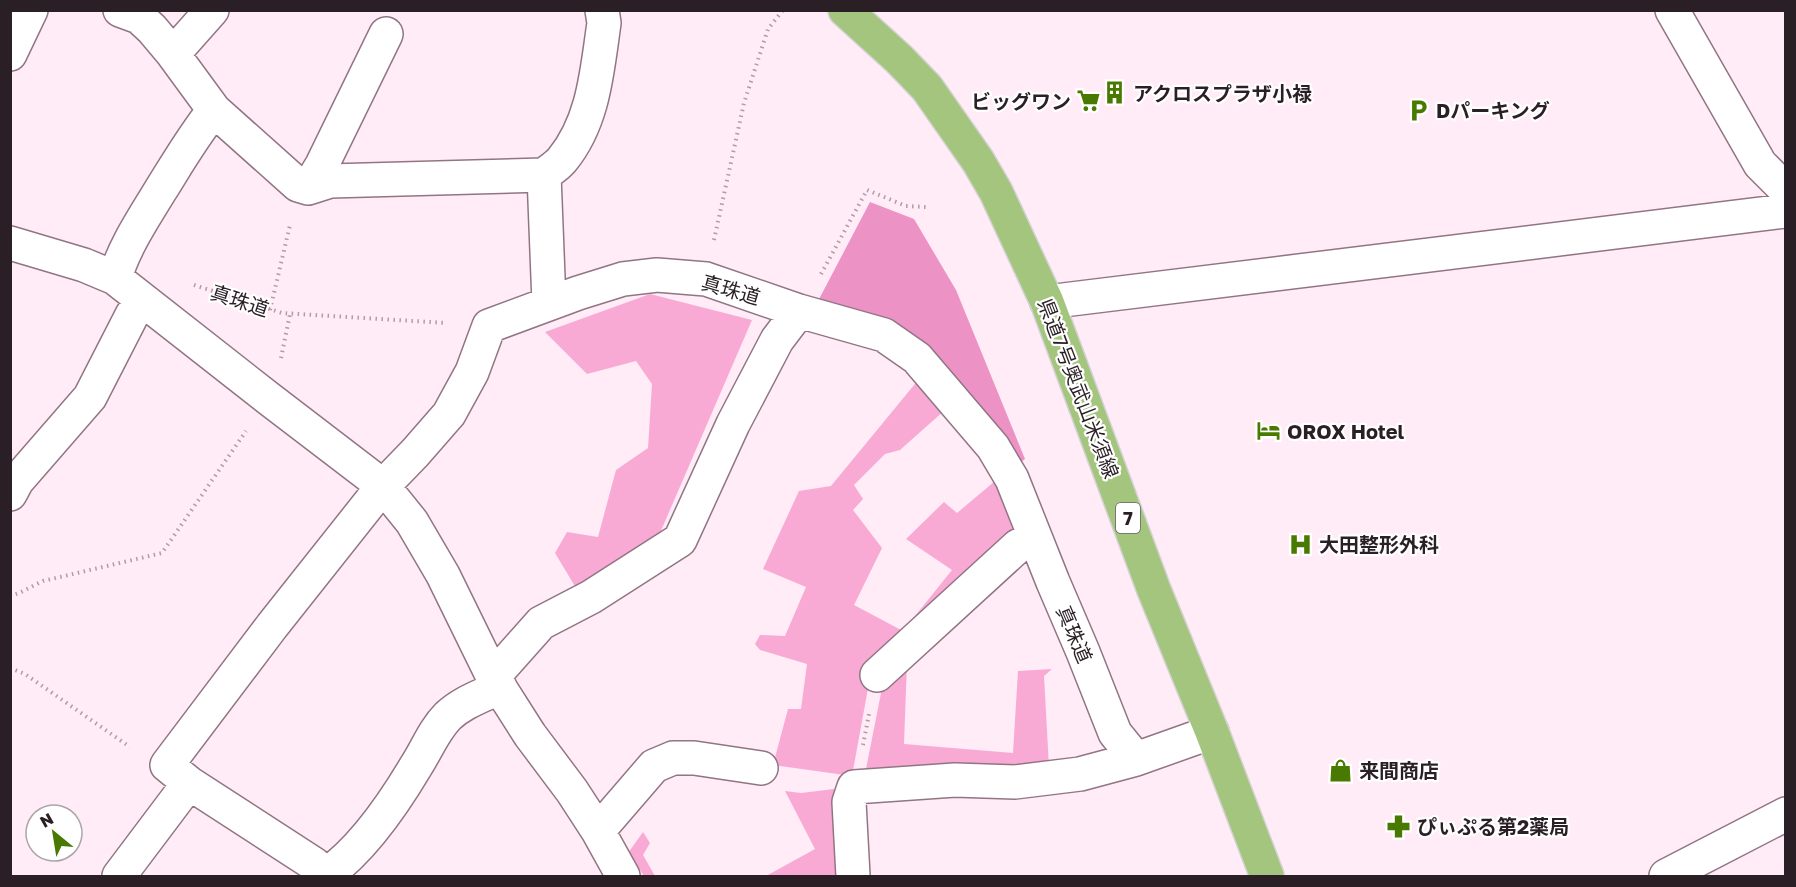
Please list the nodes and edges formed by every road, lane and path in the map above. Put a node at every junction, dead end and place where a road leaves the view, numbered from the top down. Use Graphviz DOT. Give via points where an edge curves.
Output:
graph roads {
  1 [pos="31,10"];
  2 [pos="120,10"];
  3 [pos="212,10"];
  4 [pos="602,10"];
  5 [pos="783,10"];
  6 [pos="845,10"];
  7 [pos="1672,10"];
  8 [pos="386,34"];
  9 [pos="10,54"];
  10 [pos="173,54"];
  11 [pos="213,110"];
  12 [pos="544,175"];
  13 [pos="308,188"];
  14 [pos="1785,190"];
  15 [pos="926,207"];
  16 [pos="1785,211"];
  17 [pos="10,243"];
  18 [pos="116,278"];
  19 [pos="706,279"];
  20 [pos="190,284"];
  21 [pos="143,300"];
  22 [pos="1047,302"];
  23 [pos="549,303"];
  24 [pos="270,309"];
  25 [pos="799,311"];
  26 [pos="489,326"];
  27 [pos="267,398"];
  28 [pos="383,486"];
  29 [pos="10,494"];
  30 [pos="1035,537"];
  31 [pos="10,596"];
  32 [pos="10,668"];
  33 [pos="877,675"];
  34 [pos="497,682"];
  35 [pos="1212,732"];
  36 [pos="1136,759"];
  37 [pos="761,768"];
  38 [pos="178,774"];
  39 [pos="854,787"];
  40 [pos="1785,814"];
  41 [pos="598,831"];
  42 [pos="119,876"];
  43 [pos="327,876"];
  44 [pos="623,876"];
  45 [pos="853,876"];
  46 [pos="1267,876"];
  47 [pos="1666,876"];
  1 -- 9 [label="street"];
  2 -- 10 [label="street" via="139,17"];
  3 -- 10 [label="street"];
  4 -- 12 [label="street" via="604,23 586,121 561,161"];
  5 -- 19 [label="path" via="768,29 744,103"];
  6 -- 22 [label="main road, 県道7号奥武山米須線 / 7" via="927,88 951,121 996,192"];
  7 -- 14 [label="street" via="1760,164"];
  8 -- 13 [label="street"];
  10 -- 11 [label="street"];
  11 -- 13 [label="street" via="298,185"];
  11 -- 18 [label="street" via="152,204 121,259"];
  12 -- 13 [label="street" via="330,181"];
  12 -- 23 [label="street"];
  13 -- 24 [label="path" via="291,221"];
  15 -- 25 [label="path" via="906,206 867,190"];
  16 -- 22 [label="street"];
  17 -- 18 [label="street"];
  18 -- 21 [label="street"];
  19 -- 23 [label="street, 真珠道" via="657,275 622,279"];
  19 -- 25 [label="street, 真珠道"];
  20 -- 24 [label="path, 真珠道"];
  21 -- 27 [label="street"];
  21 -- 29 [label="street" via="90,397"];
  22 -- 35 [label="main road, 県道7号奥武山米須線 / 7" via="1154,590"];
  23 -- 26 [label="street, 真珠道"];
  24 -- 26 [label="path, 真珠道" via="290,314"];
  25 -- 30 [label="street, 真珠道" via="884,335 917,358 993,447 1012,479"];
  25 -- 34 [label="street" via="777,340 733,424 680,540 591,597 541,623"];
  26 -- 28 [label="street" via="472,372 449,414"];
  27 -- 28 [label="street"];
  27 -- 31 [label="path" via="162,553 43,581"];
  28 -- 34 [label="street" via="412,522 443,575"];
  28 -- 38 [label="street" via="272,626"];
  30 -- 33 [label="street" via="1018,546"];
  30 -- 36 [label="street, 真珠道" via="1115,733"];
  32 -- 38 [label="path" via="25,674 157,766"];
  33 -- 39 [label="path"];
  34 -- 41 [label="street"];
  34 -- 43 [label="street" via="447,717 372,830"];
  35 -- 36 [label="street"];
  35 -- 46 [label="main road, 県道7号奥武山米須線 / 7"];
  36 -- 39 [label="street" via="1080,774 1015,782 955,780"];
  37 -- 41 [label="street" via="673,758 654,766"];
  38 -- 42 [label="street"];
  38 -- 43 [label="street"];
  39 -- 45 [label="street" via="849,802"];
  40 -- 47 [label="street"];
  41 -- 44 [label="street"];
}
